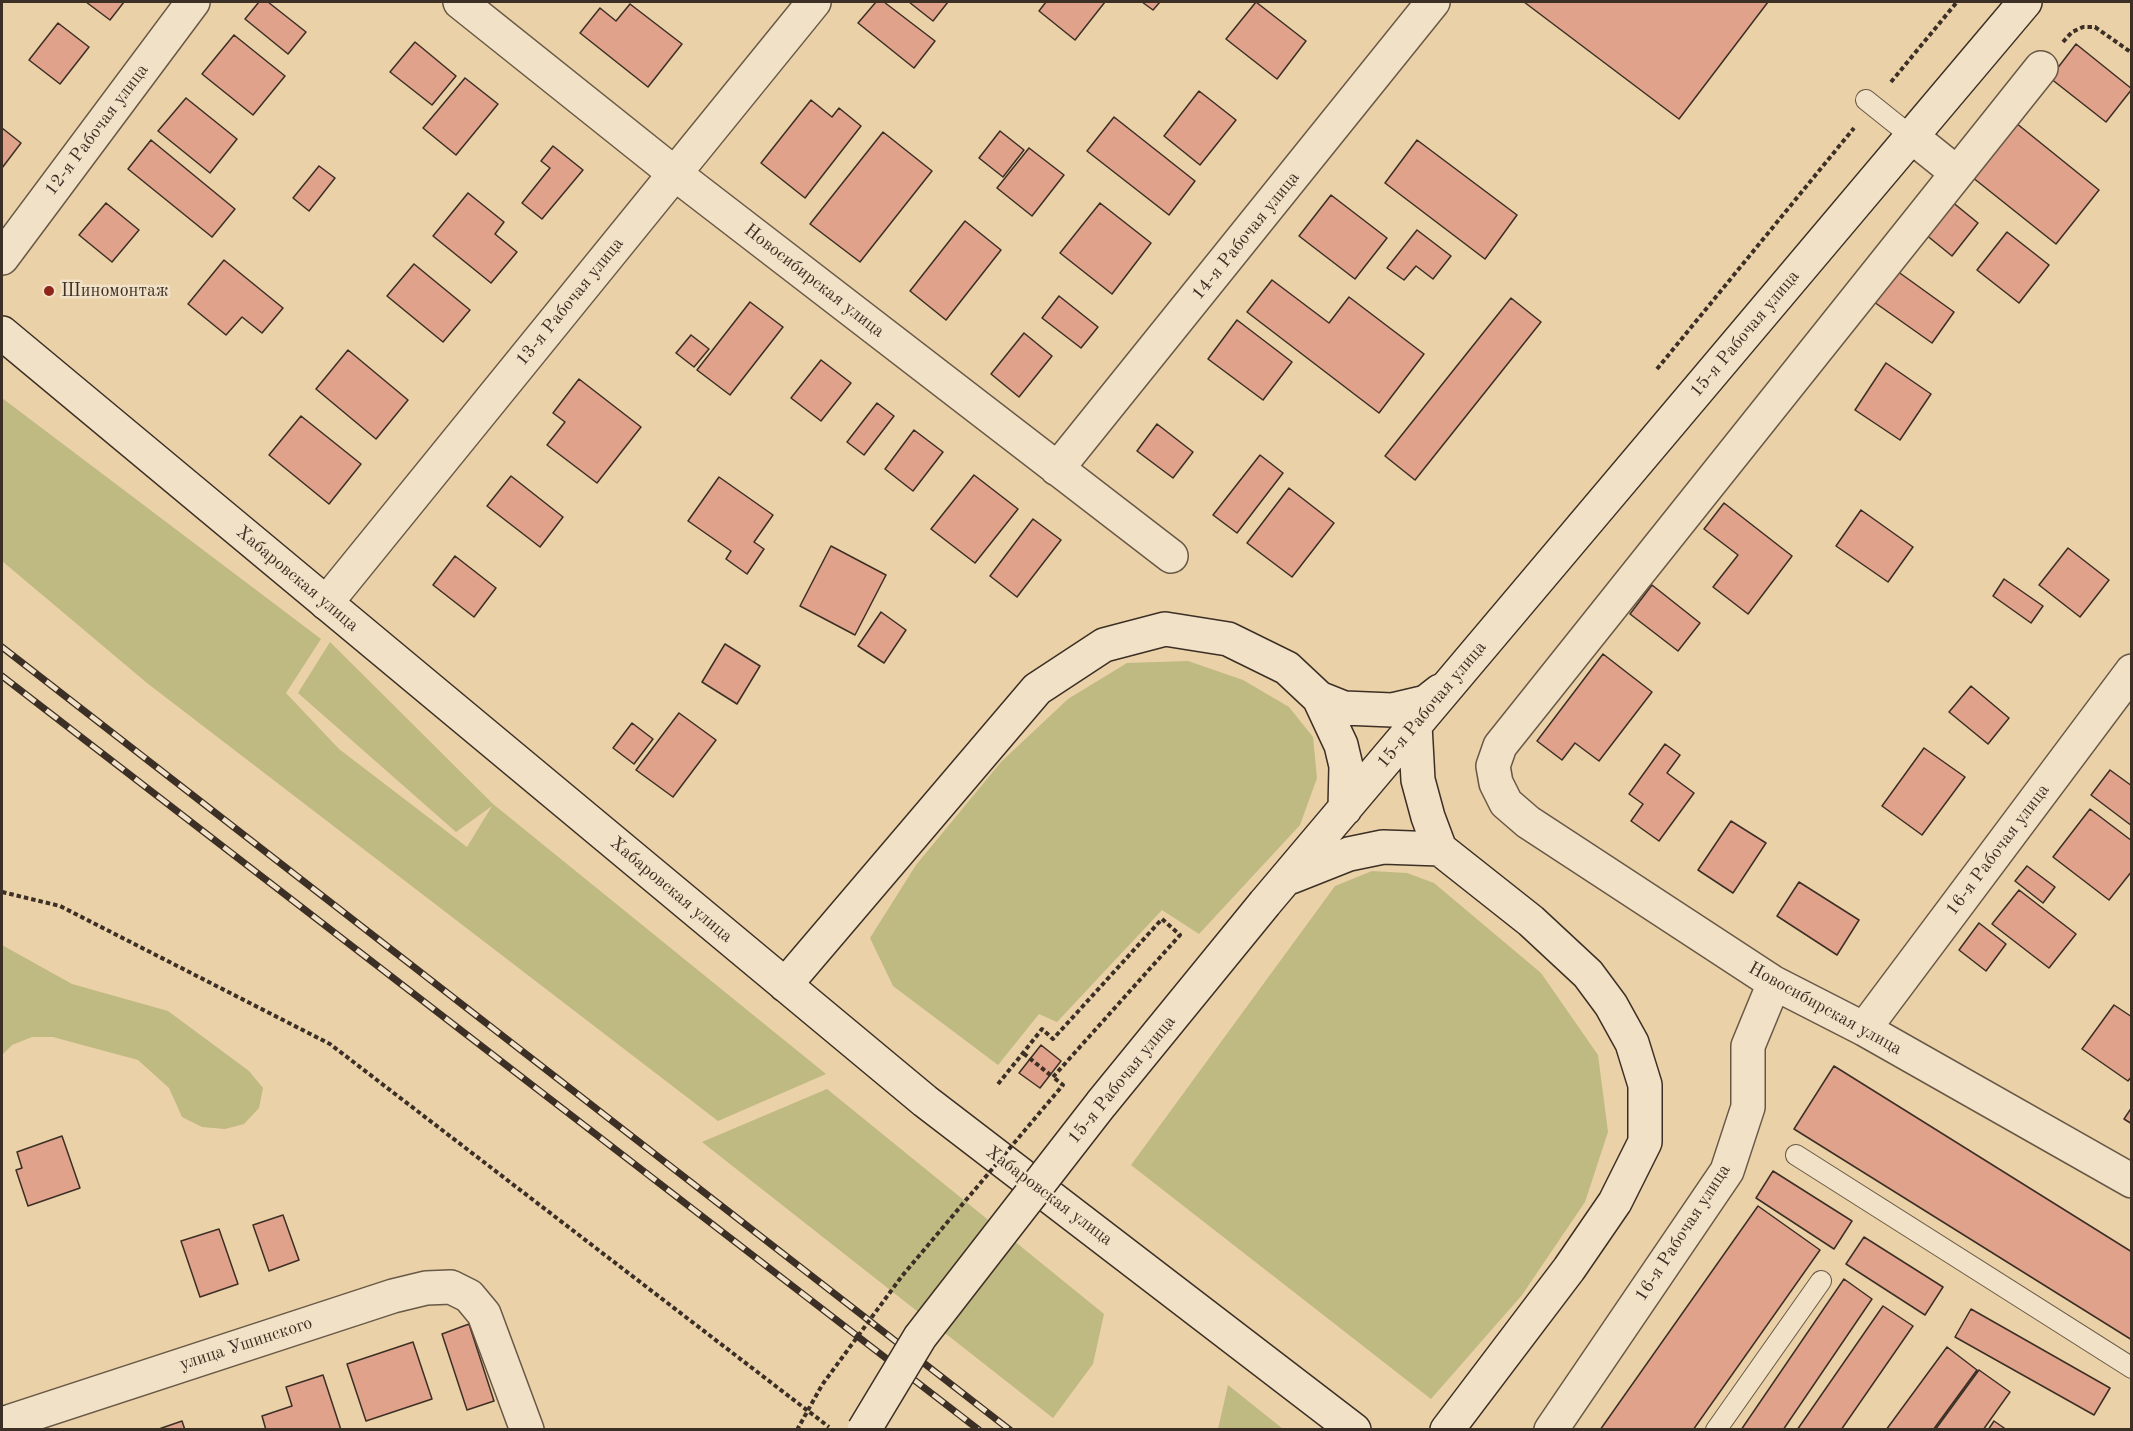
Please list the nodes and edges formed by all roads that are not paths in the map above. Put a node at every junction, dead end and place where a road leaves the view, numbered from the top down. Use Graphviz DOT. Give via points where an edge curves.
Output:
graph roads {
  1 [pos="194,2"];
  2 [pos="460,2"];
  3 [pos="813,2"];
  4 [pos="1433,2"];
  5 [pos="2025,2"];
  6 [pos="2041,68"];
  7 [pos="1869,103"];
  8 [pos="1911,136"];
  9 [pos="674,173"];
  10 [pos="1958,173"];
  11 [pos="2,258"];
  12 [pos="2,333"];
  13 [pos="1058,469"];
  14 [pos="1171,556"];
  15 [pos="326,603"];
  16 [pos="2132,671"];
  17 [pos="1448,685"];
  18 [pos="1319,698"];
  19 [pos="1415,725"];
  20 [pos="1345,809"];
  21 [pos="1440,849"];
  22 [pos="1288,879"];
  23 [pos="1774,983"];
  24 [pos="785,985"];
  25 [pos="1864,1029"];
  26 [pos="1796,1155"];
  27 [pos="2132,1181"];
  28 [pos="1821,1281"];
  29 [pos="2132,1368"];
  30 [pos="2,1424"];
  31 [pos="4,1430"];
  32 [pos="526,1430"];
  33 [pos="864,1430"];
  34 [pos="1354,1430"];
  35 [pos="1447,1430"];
  36 [pos="1551,1430"];
  37 [pos="1716,1430"];
  1 -- 11 [label="street, 12-я Рабочая улица"];
  2 -- 9 [label="street, Новосибирская улица"];
  3 -- 9 [label="street, 13-я Рабочая улица"];
  4 -- 13 [label="street, 14-я Рабочая улица"];
  5 -- 8 [label="street, 15-я Рабочая улица"];
  6 -- 10 [label="street, Новосибирская улица"];
  7 -- 8 [label="lane"];
  8 -- 10 [label="street"];
  8 -- 17 [label="street, 15-я Рабочая улица"];
  9 -- 13 [label="street, Новосибирская улица"];
  9 -- 15 [label="street, 13-я Рабочая улица"];
  10 -- 23 [label="street, Новосибирская улица" via="1500,746 1493,766 1506,803 1528,822"];
  12 -- 15 [label="street, Хабаровская улица"];
  13 -- 14 [label="street, Новосибирская улица"];
  15 -- 24 [label="street, Хабаровская улица"];
  16 -- 25 [label="street, 16-я Рабочая улица"];
  17 -- 18 [label="street" via="1425,702 1392,710 1344,708"];
  17 -- 19 [label="street, 15-я Рабочая улица"];
  18 -- 20 [label="street" via="1346,765"];
  18 -- 24 [label="street" via="1287,668 1228,639 1165,629 1104,645 1037,689"];
  19 -- 20 [label="street, 15-я Рабочая улица"];
  19 -- 21 [label="street" via="1419,780"];
  20 -- 22 [label="street, 15-я Рабочая улица"];
  21 -- 22 [label="street" via="1383,847 1348,854"];
  21 -- 35 [label="street" via="1531,921 1588,974 1632,1043 1645,1085 1645,1142 1615,1202"];
  22 -- 33 [label="street, 15-я Рабочая улица, bridge" via="1101,1104 920,1337"];
  23 -- 25 [label="street, Новосибирская улица"];
  23 -- 36 [label="street, 16-я Рабочая улица" via="1748,1047 1748,1107 1727,1172"];
  24 -- 34 [label="street, Хабаровская улица" via="925,1101"];
  25 -- 27 [label="street, Новосибирская улица"];
  26 -- 29 [label="lane"];
  28 -- 37 [label="lane"];
  30 -- 31 [label="street"];
  30 -- 32 [label="street, улица Ушинского" via="426,1288 451,1287 469,1296 484,1314"];
}
